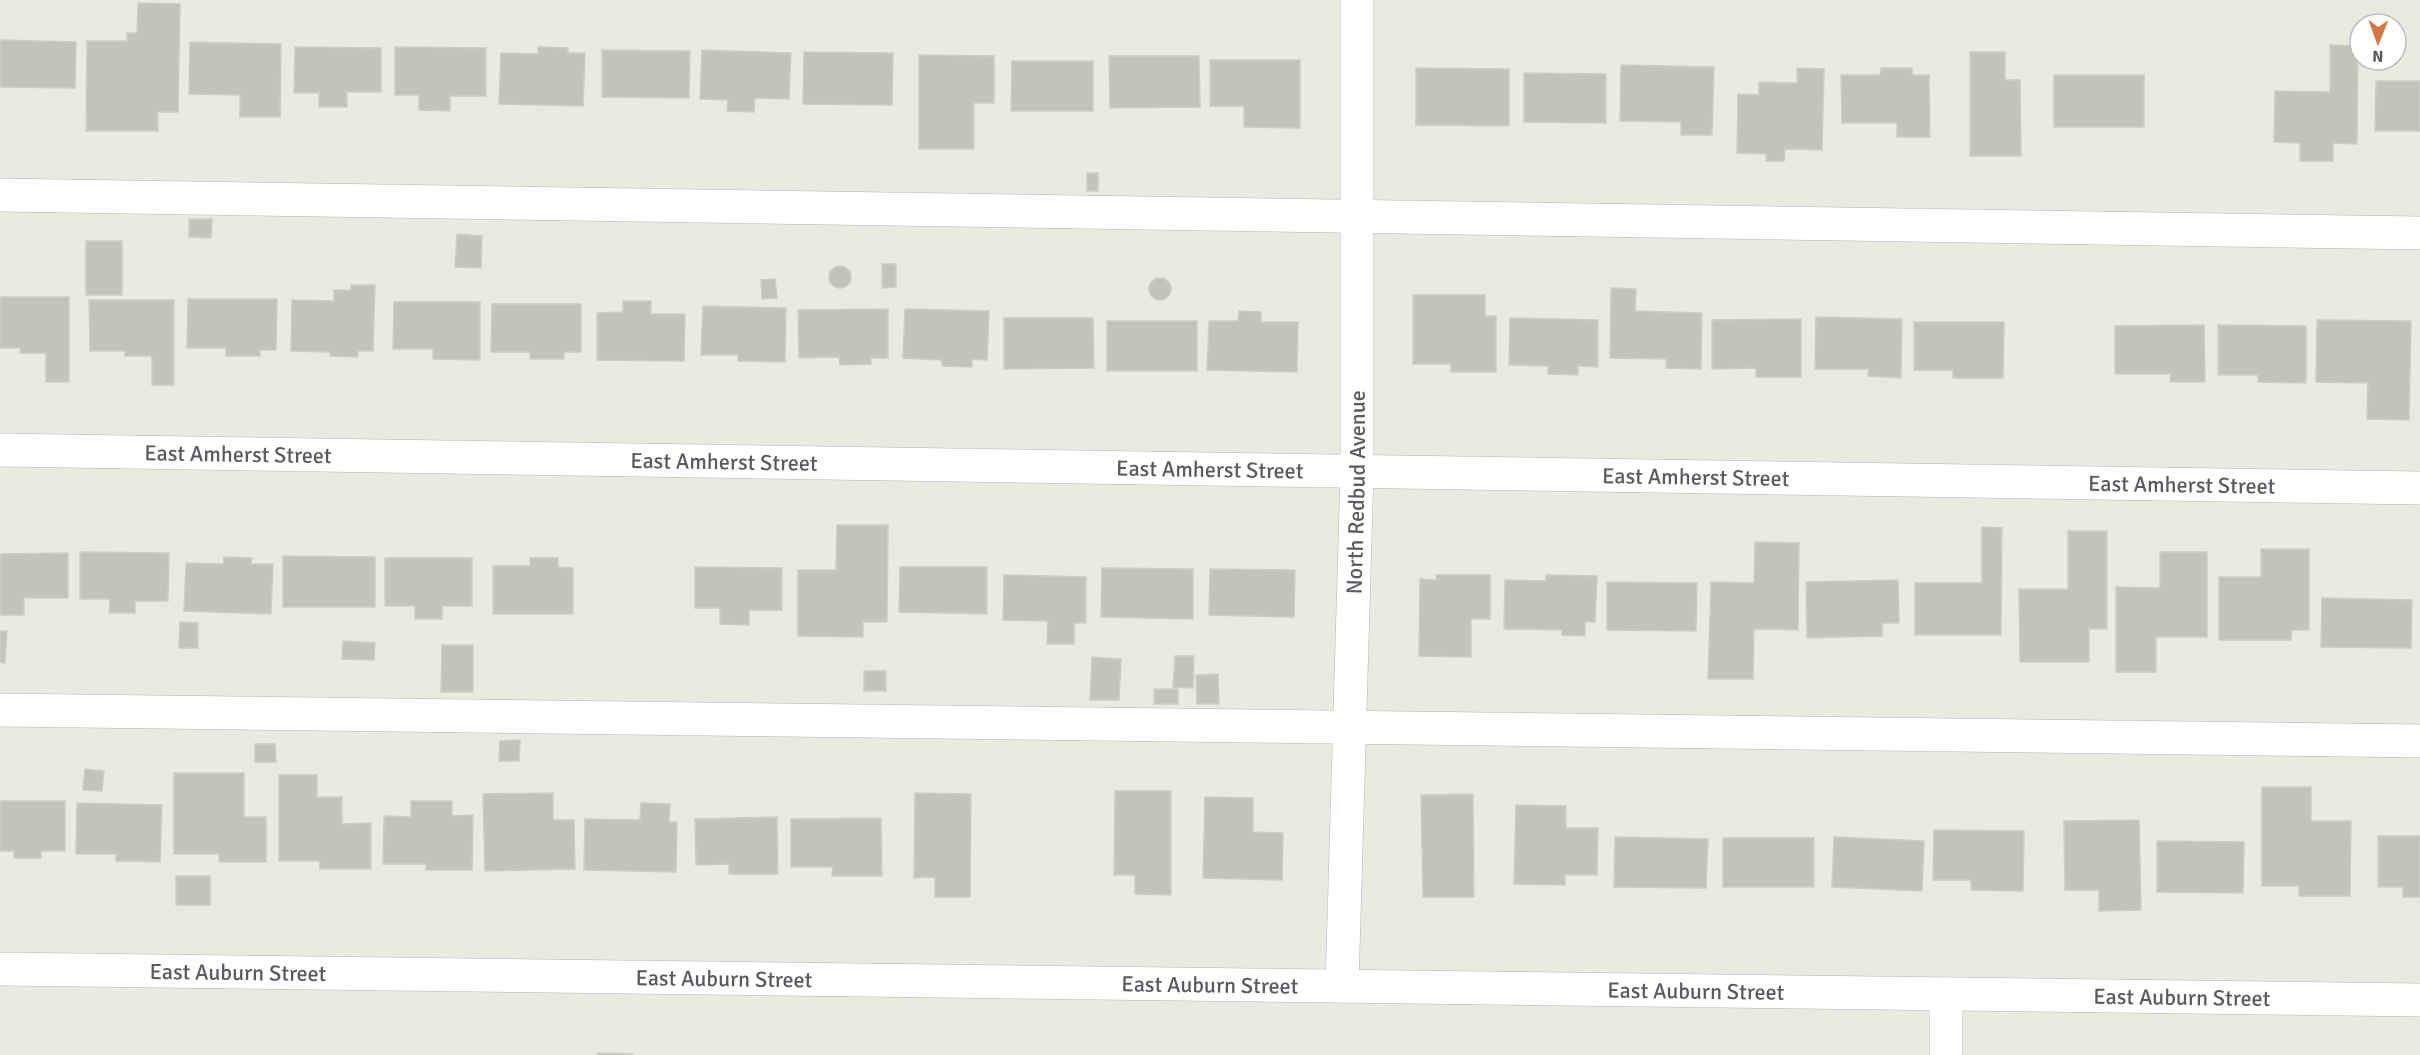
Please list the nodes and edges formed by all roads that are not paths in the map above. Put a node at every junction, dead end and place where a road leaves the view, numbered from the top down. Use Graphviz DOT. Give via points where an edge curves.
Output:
graph roads {
  1 [pos="1357,0"];
  2 [pos="0,195"];
  3 [pos="1357,217"];
  4 [pos="2420,233"];
  5 [pos="0,450"];
  6 [pos="1357,472"];
  7 [pos="2420,488"];
  8 [pos="0,710"];
  9 [pos="1349,727"];
  10 [pos="2420,741"];
  11 [pos="0,969"];
  12 [pos="1342,986"];
  13 [pos="1946,994"];
  14 [pos="2420,1000"];
  15 [pos="1946,1055"];
  1 -- 3 [label="street, North Redbud Avenue"];
  2 -- 3 [label="street"];
  3 -- 4 [label="street"];
  3 -- 6 [label="street, North Redbud Avenue"];
  5 -- 6 [label="street, East Amherst Street"];
  6 -- 7 [label="street, East Amherst Street"];
  6 -- 9 [label="street, North Redbud Avenue"];
  8 -- 9 [label="street"];
  9 -- 10 [label="street"];
  9 -- 12 [label="street, North Redbud Avenue"];
  11 -- 12 [label="street, East Auburn Street"];
  12 -- 13 [label="street, East Auburn Street"];
  13 -- 14 [label="street, East Auburn Street"];
  13 -- 15 [label="street"];
}
